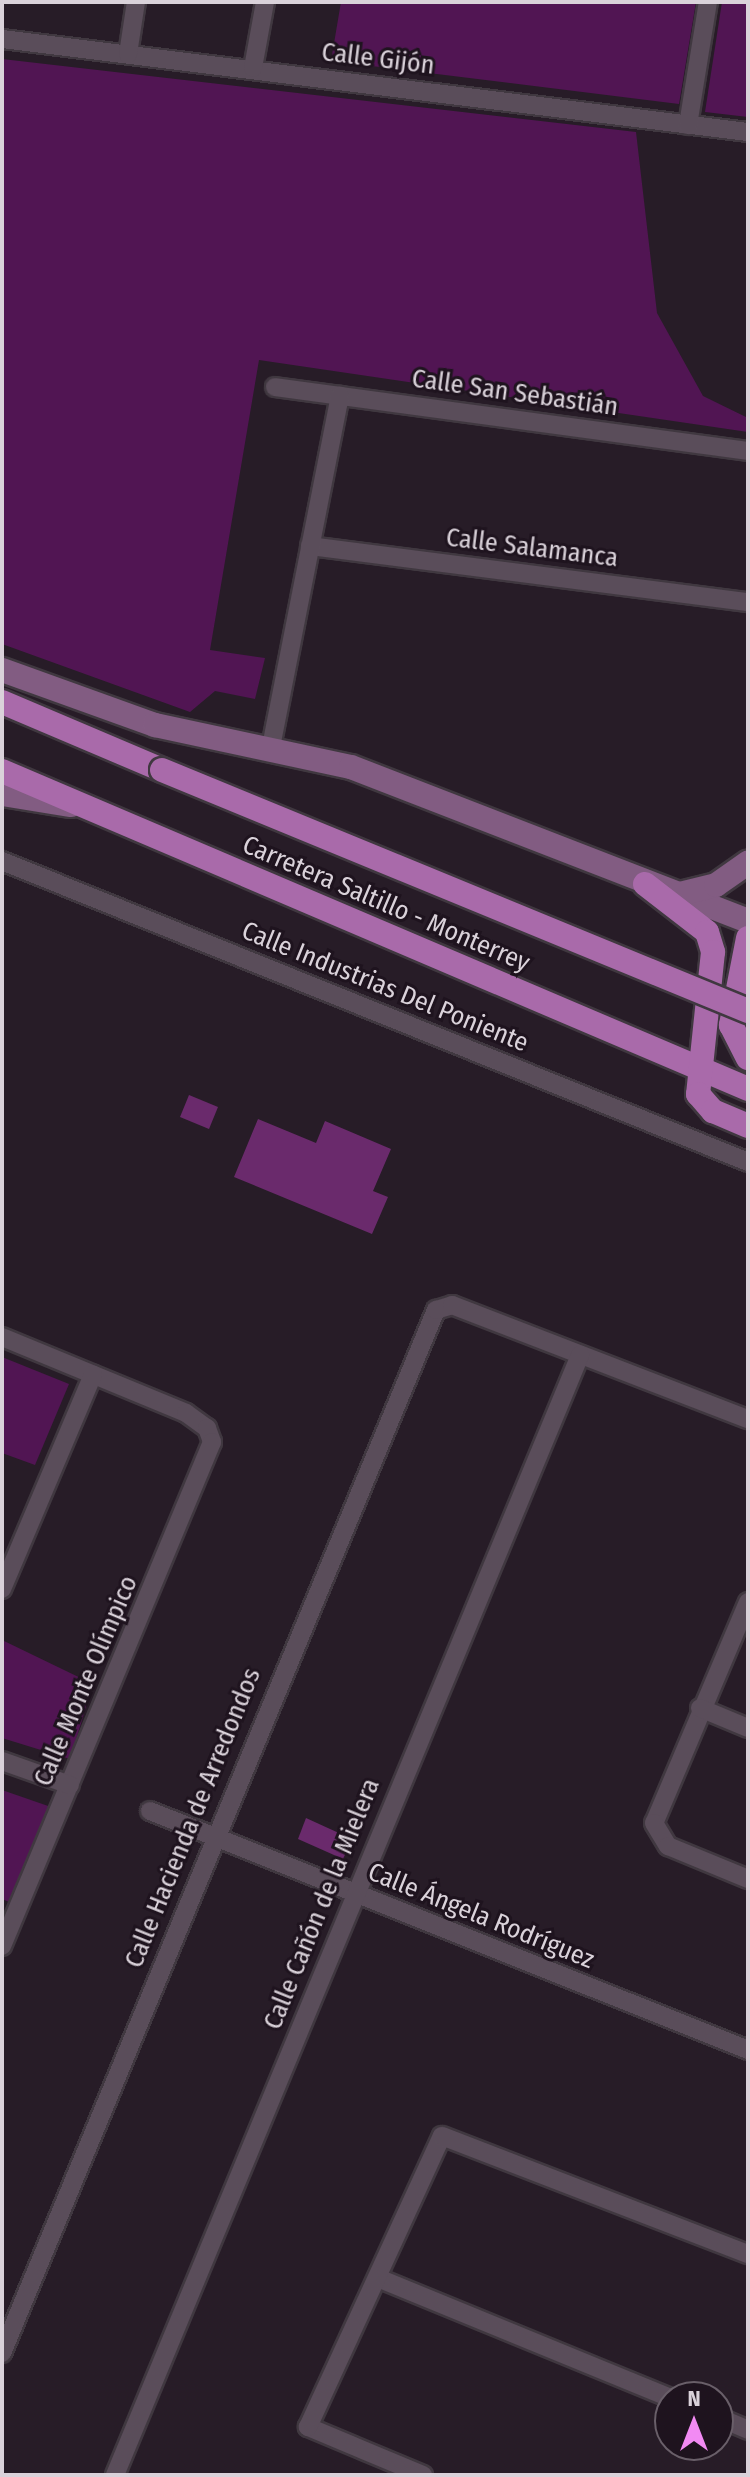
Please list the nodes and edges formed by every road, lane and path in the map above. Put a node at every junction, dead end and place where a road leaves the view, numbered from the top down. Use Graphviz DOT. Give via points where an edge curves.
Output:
graph roads {
  1 [pos="136,2"];
  2 [pos="265,2"];
  3 [pos="708,2"];
  4 [pos="2,39"];
  5 [pos="128,54"];
  6 [pos="253,68"];
  7 [pos="688,125"];
  8 [pos="748,132"];
  9 [pos="275,387"];
  10 [pos="340,396"];
  11 [pos="748,451"];
  12 [pos="310,546"];
  13 [pos="748,602"];
  14 [pos="2,670"];
  15 [pos="2,702"];
  16 [pos="271,747"];
  17 [pos="2,771"];
  18 [pos="2,794"];
  19 [pos="88,806"];
  20 [pos="2,861"];
  21 [pos="748,863"];
  22 [pos="645,884"];
  23 [pos="676,895"];
  24 [pos="748,921"];
  25 [pos="748,938"];
  26 [pos="748,1011"];
  27 [pos="748,1058"];
  28 [pos="700,1070"];
  29 [pos="748,1089"];
  30 [pos="748,1126"];
  31 [pos="748,1162"];
  32 [pos="2,1337"];
  33 [pos="580,1355"];
  34 [pos="93,1375"];
  35 [pos="748,1419"];
  36 [pos="2,1589"];
  37 [pos="748,1602"];
  38 [pos="700,1708"];
  39 [pos="748,1728"];
  40 [pos="2,1761"];
  41 [pos="70,1785"];
  42 [pos="150,1811"];
  43 [pos="212,1837"];
  44 [pos="748,1879"];
  45 [pos="354,1893"];
  46 [pos="2,1946"];
  47 [pos="748,2050"];
  48 [pos="748,2254"];
  49 [pos="378,2278"];
  50 [pos="2,2353"];
  51 [pos="654,2391"];
  52 [pos="115,2475"];
  53 [pos="423,2475"];
  1 -- 5 [label="street"];
  2 -- 6 [label="street"];
  3 -- 7 [label="street"];
  4 -- 5 [label="street, Calle Gijón"];
  5 -- 6 [label="street, Calle Gijón"];
  6 -- 7 [label="street, Calle Gijón"];
  7 -- 8 [label="street, Calle Gijón"];
  9 -- 10 [label="street, Calle San Sebastián"];
  10 -- 11 [label="street, Calle San Sebastián"];
  10 -- 12 [label="street"];
  12 -- 13 [label="street, Calle Salamanca"];
  12 -- 16 [label="street"];
  14 -- 16 [label="street" via="155,725"];
  15 -- 26 [label="main road, Carretera Saltillo - Monterrey, bridge"];
  16 -- 22 [label="street" via="351,767"];
  17 -- 19 [label="main road, Carretera Saltillo - Monterrey"];
  18 -- 19 [label="street"];
  19 -- 28 [label="main road, Carretera Saltillo - Monterrey"];
  20 -- 31 [label="street, Calle Industrias Del Poniente"];
  21 -- 23 [label="street" via="716,885"];
  22 -- 23 [label="street"];
  22 -- 28 [label="main road" via="702,924 711,942"];
  23 -- 24 [label="street"];
  25 -- 27 [label="main road" via="731,1025"];
  28 -- 29 [label="main road, Carretera Saltillo - Monterrey"];
  28 -- 30 [label="main road" via="703,1103"];
  32 -- 34 [label="street"];
  33 -- 35 [label="street"];
  33 -- 43 [label="street, Calle Hacienda de Arredondos" via="452,1305 440,1306 410,1362"];
  33 -- 45 [label="street, Calle Cañón de la Mielera"];
  34 -- 36 [label="street"];
  34 -- 41 [label="street, Calle Monte Olímpico" via="186,1413 211,1435 208,1460"];
  37 -- 38 [label="street"];
  38 -- 39 [label="street"];
  38 -- 44 [label="street" via="657,1811 660,1840"];
  40 -- 41 [label="street"];
  41 -- 46 [label="street, Calle Monte Olímpico"];
  42 -- 43 [label="street, Calle Ángela Rodríguez"];
  43 -- 45 [label="street, Calle Ángela Rodríguez"];
  43 -- 50 [label="street, Calle Hacienda de Arredondos"];
  45 -- 47 [label="street, Calle Ángela Rodríguez"];
  45 -- 52 [label="street, Calle Cañón de la Mielera"];
  48 -- 49 [label="street" via="446,2135 429,2153"];
  49 -- 51 [label="street"];
  49 -- 53 [label="street" via="308,2427"];
}
